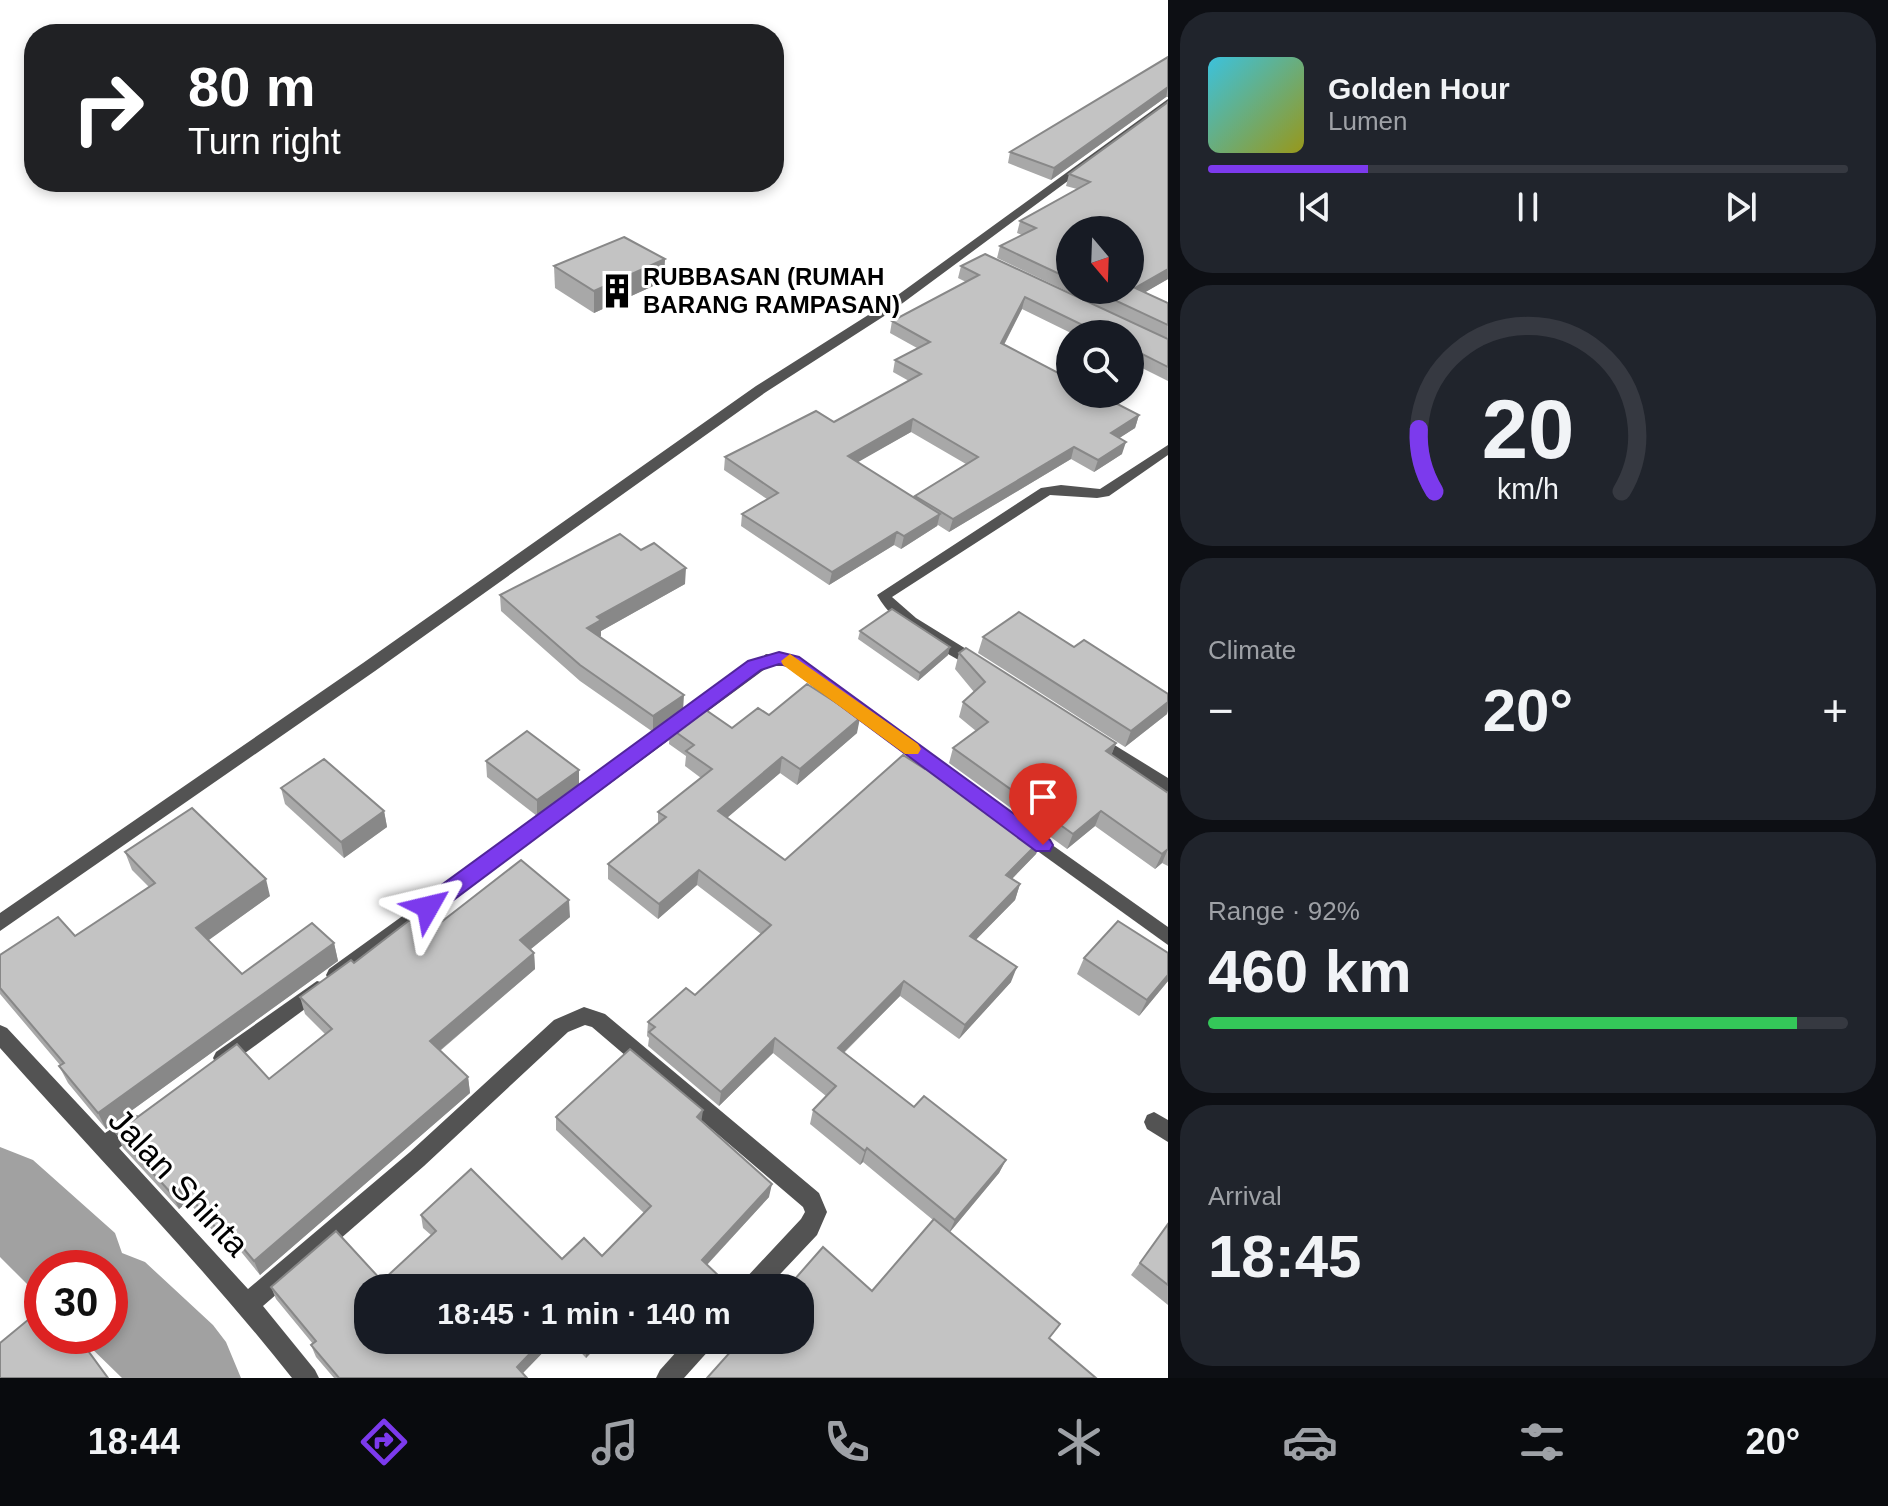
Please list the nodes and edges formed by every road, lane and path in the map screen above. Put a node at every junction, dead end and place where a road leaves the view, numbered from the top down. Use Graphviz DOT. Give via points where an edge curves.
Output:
graph roads {
  1 [pos="1168,102"];
  2 [pos="1168,449"];
  3 [pos="990,671"];
  4 [pos="1080,729"];
  5 [pos="1168,786"];
  6 [pos="968,790"];
  7 [pos="1005,818"];
  8 [pos="0,923"];
  9 [pos="1168,937"];
  10 [pos="0,1034"];
  11 [pos="204,1072"];
  12 [pos="153,1110"];
  13 [pos="102,1148"];
  14 [pos="765,1274"];
  15 [pos="249,1303"];
  16 [pos="690,1354"];
  17 [pos="307,1378"];
  18 [pos="668,1378"];
  1 -- 8 [label="street" via="974,254 761,389"];
  2 -- 3 [label="street" via="1104,493 1046,491 884,595 898,612"];
  4 -- 5 [label="street"];
  6 -- 11 [label="street" via="792,661 766,660"];
  7 -- 9 [label="street"];
  10 -- 13 [label="street, Jalan Shinta"];
  12 -- 13 [label="street"];
  13 -- 15 [label="street, Jalan Shinta"];
  14 -- 15 [label="street" via="809,1227 816,1212 811,1200 598,1020 584,1016 561,1026"];
  15 -- 17 [label="street, Jalan Shinta"];
  16 -- 18 [label="street"];
}
